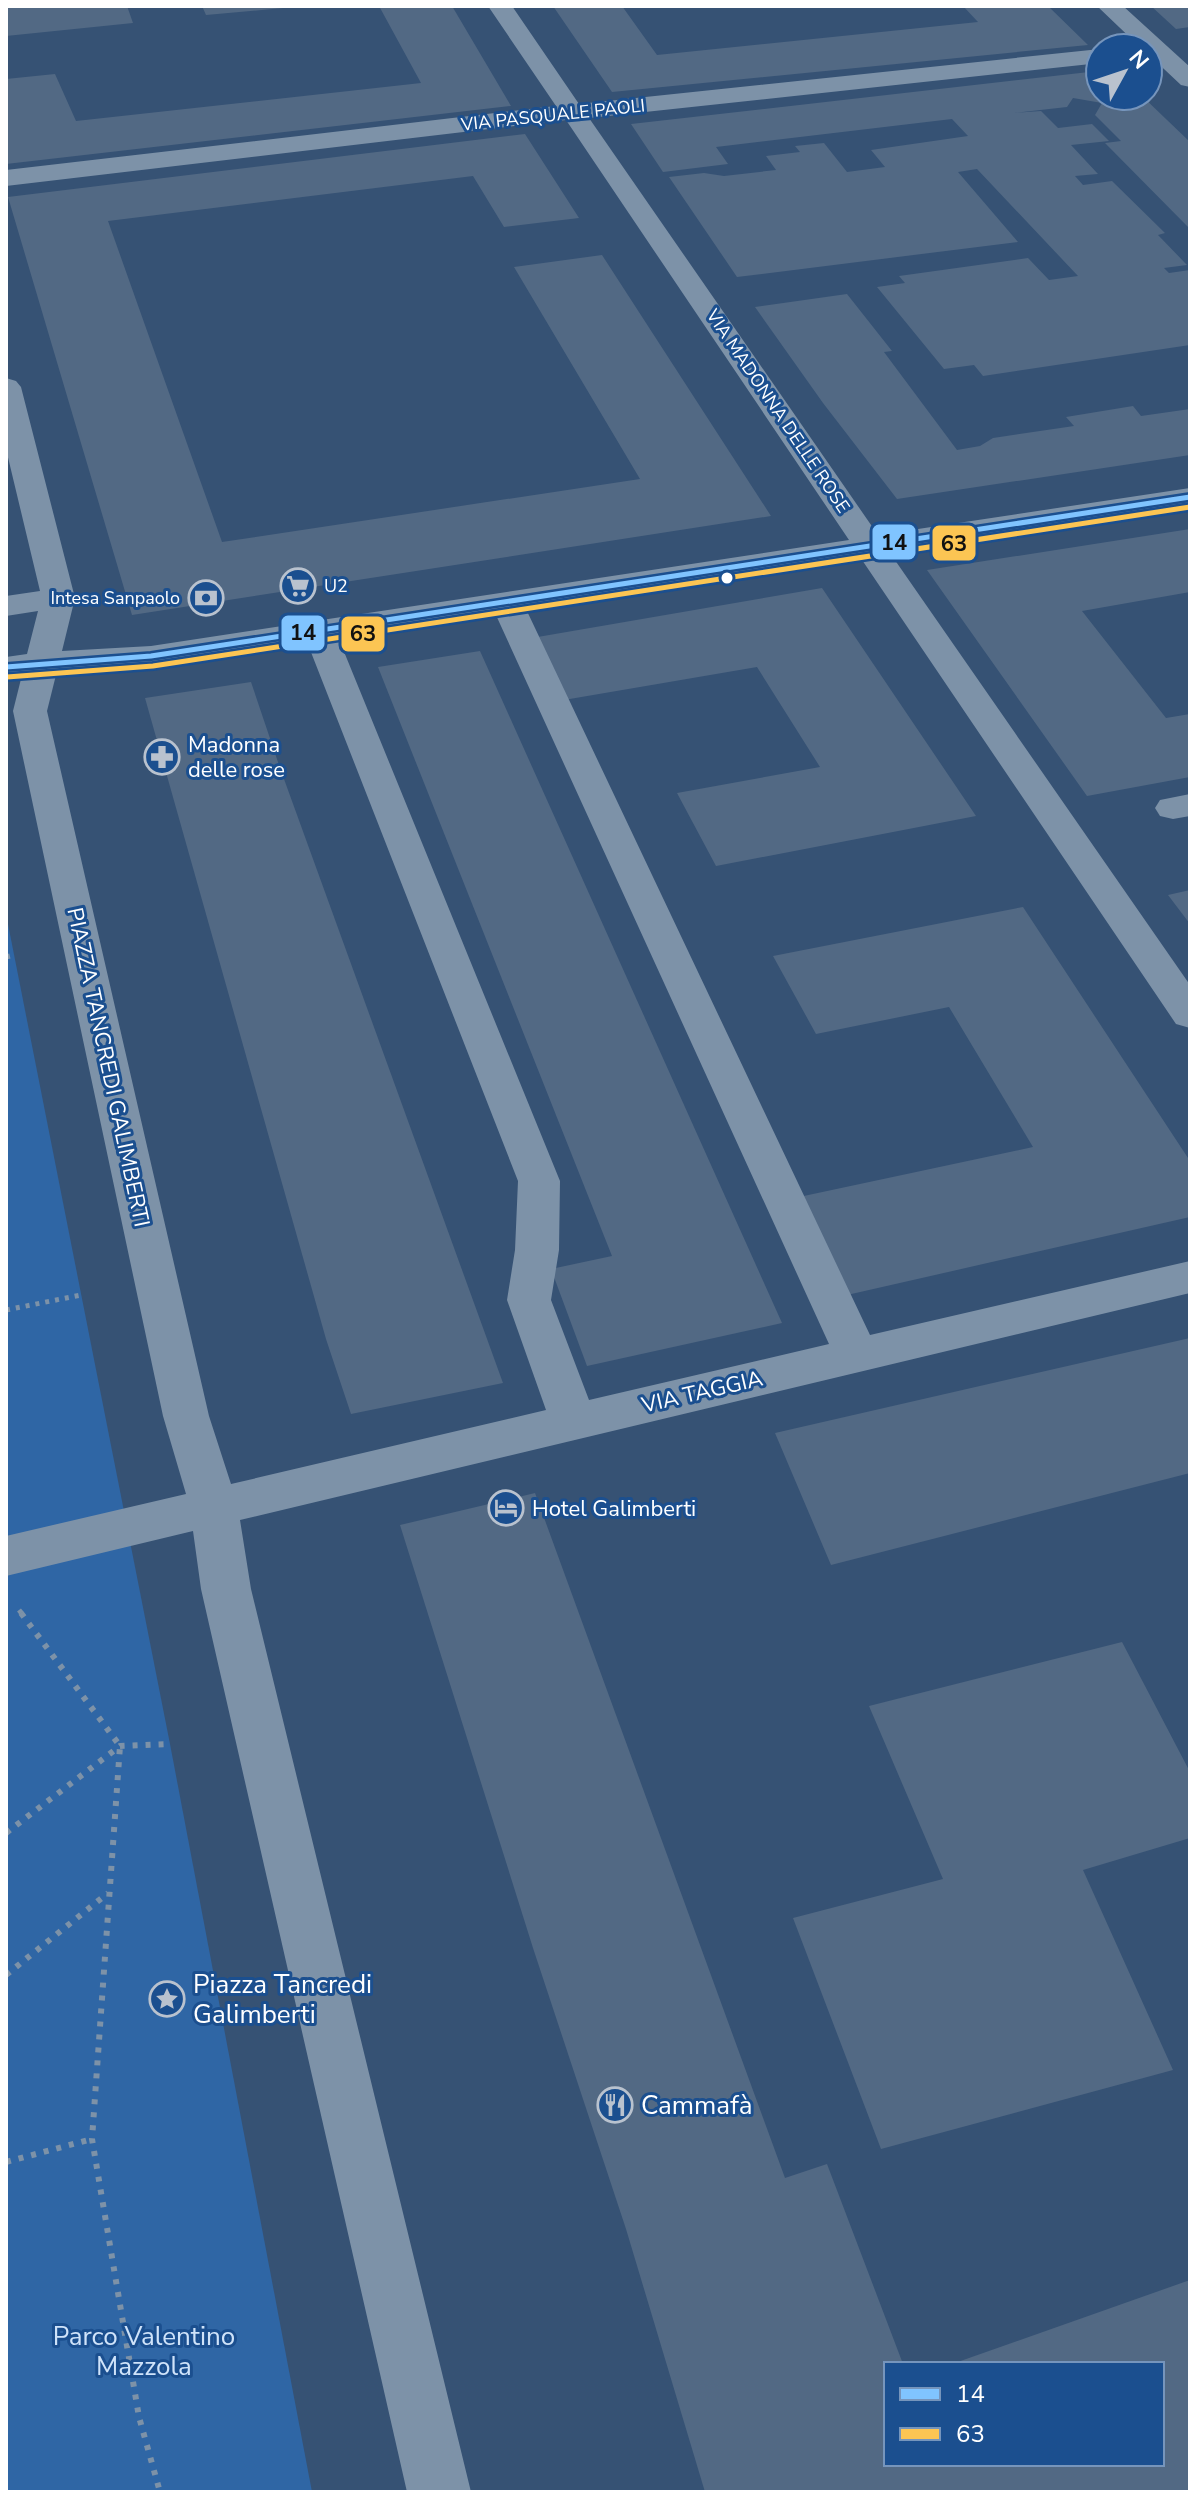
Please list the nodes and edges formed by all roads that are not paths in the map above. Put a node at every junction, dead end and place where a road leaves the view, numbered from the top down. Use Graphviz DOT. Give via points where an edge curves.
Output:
graph roads {
  1 [pos="500,6"];
  2 [pos="1109,6"];
  3 [pos="1134,32"];
  4 [pos="1190,46"];
  5 [pos="1164,49"];
  6 [pos="1084,58"];
  7 [pos="1164,59"];
  8 [pos="1190,80"];
  9 [pos="572,112"];
  10 [pos="6,178"];
  11 [pos="6,387"];
  12 [pos="1190,497"];
  13 [pos="869,546"];
  14 [pos="58,598"];
  15 [pos="506,602"];
  16 [pos="6,606"];
  17 [pos="319,631"];
  18 [pos="24,664"];
  19 [pos="1190,1015"];
  20 [pos="1190,1277"];
  21 [pos="857,1355"];
  22 [pos="574,1422"];
  23 [pos="214,1507"];
  24 [pos="6,1556"];
  25 [pos="439,2492"];
  1 -- 9 [label="street, VIA MADONNA DELLE ROSE"];
  2 -- 3 [label="street"];
  4 -- 5 [label="street"];
  6 -- 9 [label="street, VIA PASQUALE PAOLI"];
  7 -- 8 [label="street"];
  9 -- 10 [label="street, VIA PASQUALE PAOLI"];
  9 -- 13 [label="street, VIA MADONNA DELLE ROSE"];
  11 -- 14 [label="street"];
  12 -- 13 [label="street"];
  13 -- 15 [label="street"];
  13 -- 19 [label="street, VIA MADONNA DELLE ROSE"];
  14 -- 16 [label="street"];
  14 -- 18 [label="street, PIAZZA TANCREDI GALIMBERTI"];
  15 -- 17 [label="street"];
  15 -- 21 [label="street"];
  17 -- 18 [label="street" via="151,656"];
  17 -- 22 [label="street" via="539,1181 529,1300"];
  18 -- 23 [label="street, PIAZZA TANCREDI GALIMBERTI" via="30,711 186,1416"];
  20 -- 21 [label="street, VIA TAGGIA"];
  21 -- 22 [label="street, VIA TAGGIA"];
  22 -- 23 [label="street, VIA TAGGIA"];
  23 -- 24 [label="street"];
  23 -- 25 [label="street, PIAZZA TANCREDI GALIMBERTI" via="226,1589"];
}
